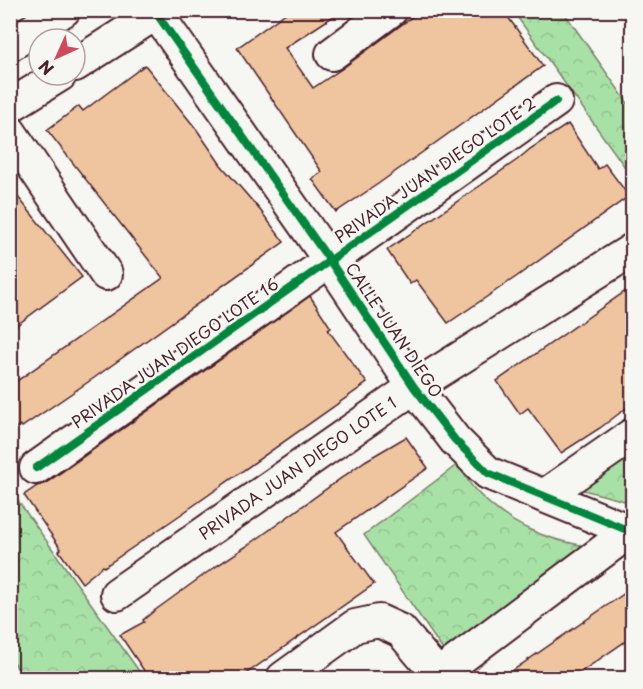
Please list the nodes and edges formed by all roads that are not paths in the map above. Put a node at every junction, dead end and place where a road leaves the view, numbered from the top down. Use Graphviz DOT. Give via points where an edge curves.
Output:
graph roads {
  1 [pos="64,10"];
  2 [pos="391,10"];
  3 [pos="157,12"];
  4 [pos="10,45"];
  5 [pos="332,54"];
  6 [pos="87,57"];
  7 [pos="41,87"];
  8 [pos="556,102"];
  9 [pos="10,106"];
  10 [pos="10,132"];
  11 [pos="633,250"];
  12 [pos="330,261"];
  13 [pos="106,274"];
  14 [pos="414,387"];
  15 [pos="633,435"];
  16 [pos="36,468"];
  17 [pos="544,496"];
  18 [pos="632,532"];
  19 [pos="117,594"];
  20 [pos="436,677"];
  21 [pos="283,678"];
  1 -- 4 [label="street"];
  2 -- 5 [label="street"];
  3 -- 6 [label="street"];
  3 -- 12 [label="street, CALLE JUAN DIEGO"];
  7 -- 9 [label="street"];
  8 -- 12 [label="street, PRIVADA JUAN DIEGO LOTE 2"];
  10 -- 13 [label="street"];
  11 -- 14 [label="street, PRIVADA JUAN DIEGO LOTE 1"];
  12 -- 14 [label="street, CALLE JUAN DIEGO"];
  12 -- 16 [label="street, PRIVADA JUAN DIEGO LOTE 16"];
  14 -- 17 [label="street, CALLE JUAN DIEGO" via="455,440 489,473"];
  14 -- 19 [label="street, PRIVADA JUAN DIEGO LOTE 1"];
  15 -- 17 [label="street"];
  17 -- 18 [label="street, CALLE JUAN DIEGO"];
  18 -- 20 [label="street"];
  20 -- 21 [label="street" via="401,631 380,621 355,626"];
}
